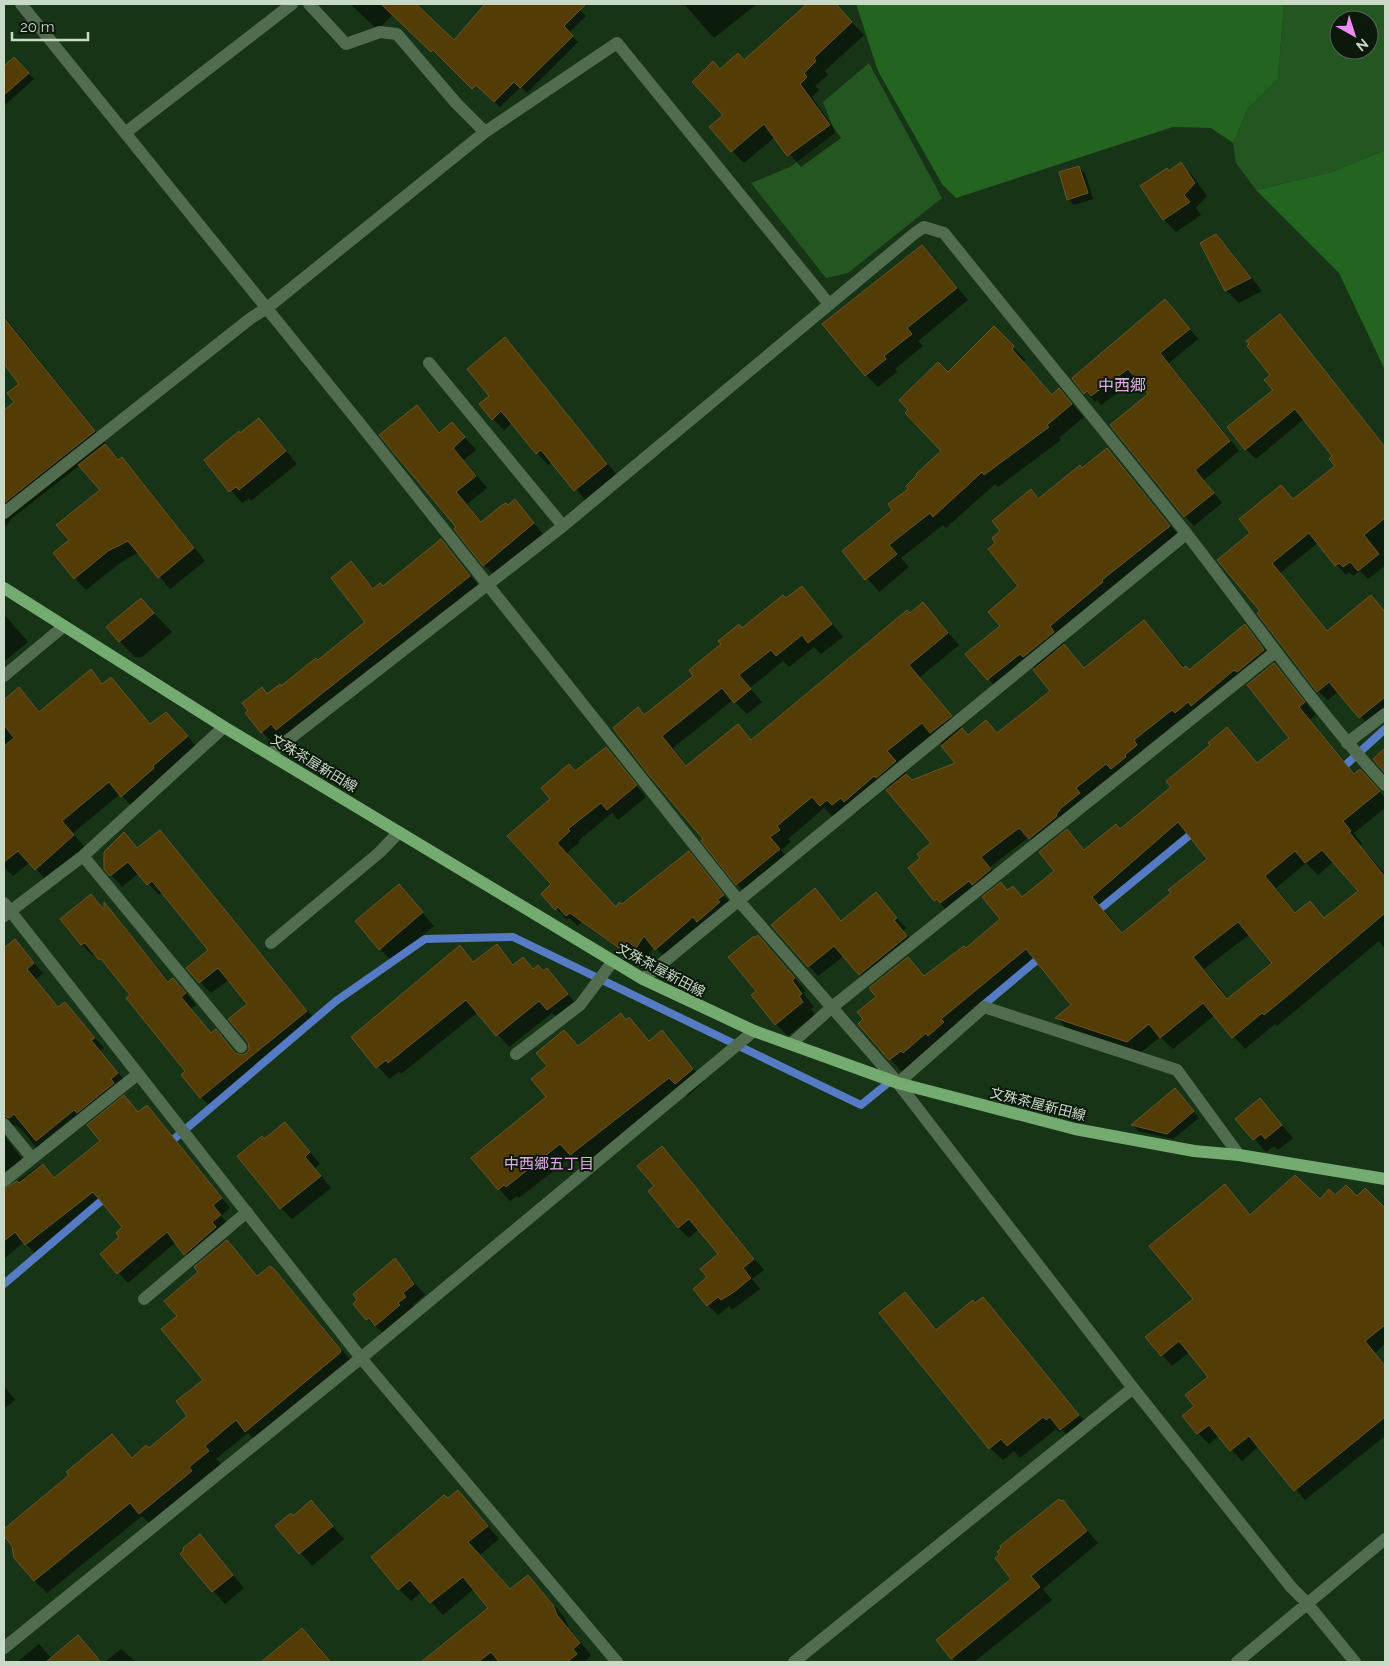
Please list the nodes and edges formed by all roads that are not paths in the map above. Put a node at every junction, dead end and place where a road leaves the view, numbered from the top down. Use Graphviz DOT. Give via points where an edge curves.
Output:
graph roads {
  1 [pos="21,4"];
  2 [pos="292,4"];
  3 [pos="309,4"];
  4 [pos="485,132"];
  5 [pos="126,133"];
  6 [pos="829,304"];
  7 [pos="268,308"];
  8 [pos="430,363"];
  9 [pos="4,513"];
  10 [pos="563,526"];
  11 [pos="1186,534"];
  12 [pos="489,585"];
  13 [pos="4,588"];
  14 [pos="64,626"];
  15 [pos="1274,652"];
  16 [pos="4,676"];
  17 [pos="1385,714"];
  18 [pos="224,727"];
  19 [pos="1347,743"];
  20 [pos="270,754"];
  21 [pos="1385,785"];
  22 [pos="399,832"];
  23 [pos="83,856"];
  24 [pos="738,900"];
  25 [pos="6,910"];
  26 [pos="271,943"];
  27 [pos="613,962"];
  28 [pos="643,980"];
  29 [pos="831,1008"];
  30 [pos="754,1031"];
  31 [pos="791,1044"];
  32 [pos="241,1047"];
  33 [pos="516,1054"];
  34 [pos="138,1074"];
  35 [pos="898,1083"];
  36 [pos="4,1124"];
  37 [pos="1239,1155"];
  38 [pos="32,1158"];
  39 [pos="1385,1180"];
  40 [pos="4,1181"];
  41 [pos="247,1212"];
  42 [pos="144,1298"];
  43 [pos="361,1358"];
  44 [pos="1133,1388"];
  45 [pos="1385,1539"];
  46 [pos="1306,1602"];
  47 [pos="4,1648"];
  48 [pos="617,1662"];
  49 [pos="794,1662"];
  50 [pos="1236,1662"];
  51 [pos="1356,1662"];
  1 -- 5 [label="street"];
  2 -- 5 [label="street"];
  3 -- 4 [label="street" via="346,44 380,32 397,34"];
  4 -- 6 [label="street" via="617,43"];
  4 -- 7 [label="street"];
  5 -- 7 [label="street"];
  6 -- 10 [label="street"];
  6 -- 11 [label="street" via="924,227 944,232"];
  7 -- 9 [label="street" via="251,318"];
  7 -- 12 [label="street"];
  8 -- 10 [label="street"];
  10 -- 12 [label="street"];
  11 -- 15 [label="street"];
  11 -- 24 [label="street"];
  12 -- 20 [label="street"];
  12 -- 24 [label="street"];
  13 -- 14 [label="main road, 文殊茶屋新田線"];
  14 -- 16 [label="street"];
  14 -- 18 [label="main road, 文殊茶屋新田線"];
  15 -- 19 [label="street"];
  15 -- 29 [label="street"];
  17 -- 19 [label="street"];
  18 -- 20 [label="main road, 文殊茶屋新田線"];
  18 -- 23 [label="street"];
  19 -- 21 [label="street"];
  20 -- 22 [label="main road, 文殊茶屋新田線"];
  22 -- 26 [label="street" via="380,852"];
  22 -- 27 [label="main road, 文殊茶屋新田線"];
  23 -- 25 [label="street"];
  23 -- 32 [label="street"];
  24 -- 28 [label="street"];
  24 -- 29 [label="street"];
  25 -- 34 [label="street"];
  27 -- 28 [label="main road, 文殊茶屋新田線"];
  27 -- 33 [label="street" via="580,1005"];
  28 -- 30 [label="main road, 文殊茶屋新田線"];
  29 -- 31 [label="street"];
  29 -- 35 [label="street"];
  30 -- 31 [label="main road, 文殊茶屋新田線"];
  30 -- 43 [label="street"];
  31 -- 35 [label="main road, 文殊茶屋新田線"];
  34 -- 38 [label="street"];
  34 -- 41 [label="street"];
  35 -- 37 [label="main road, 文殊茶屋新田線" via="1075,1129 1194,1151"];
  35 -- 37 [label="street" via="984,1007 1177,1070"];
  35 -- 44 [label="street"];
  36 -- 38 [label="street"];
  37 -- 39 [label="main road, 文殊茶屋新田線"];
  38 -- 40 [label="street"];
  41 -- 42 [label="street"];
  41 -- 43 [label="street"];
  43 -- 47 [label="street"];
  43 -- 48 [label="street"];
  44 -- 46 [label="street"];
  44 -- 49 [label="street"];
  45 -- 46 [label="street"];
  46 -- 50 [label="street"];
  46 -- 51 [label="street"];
}
